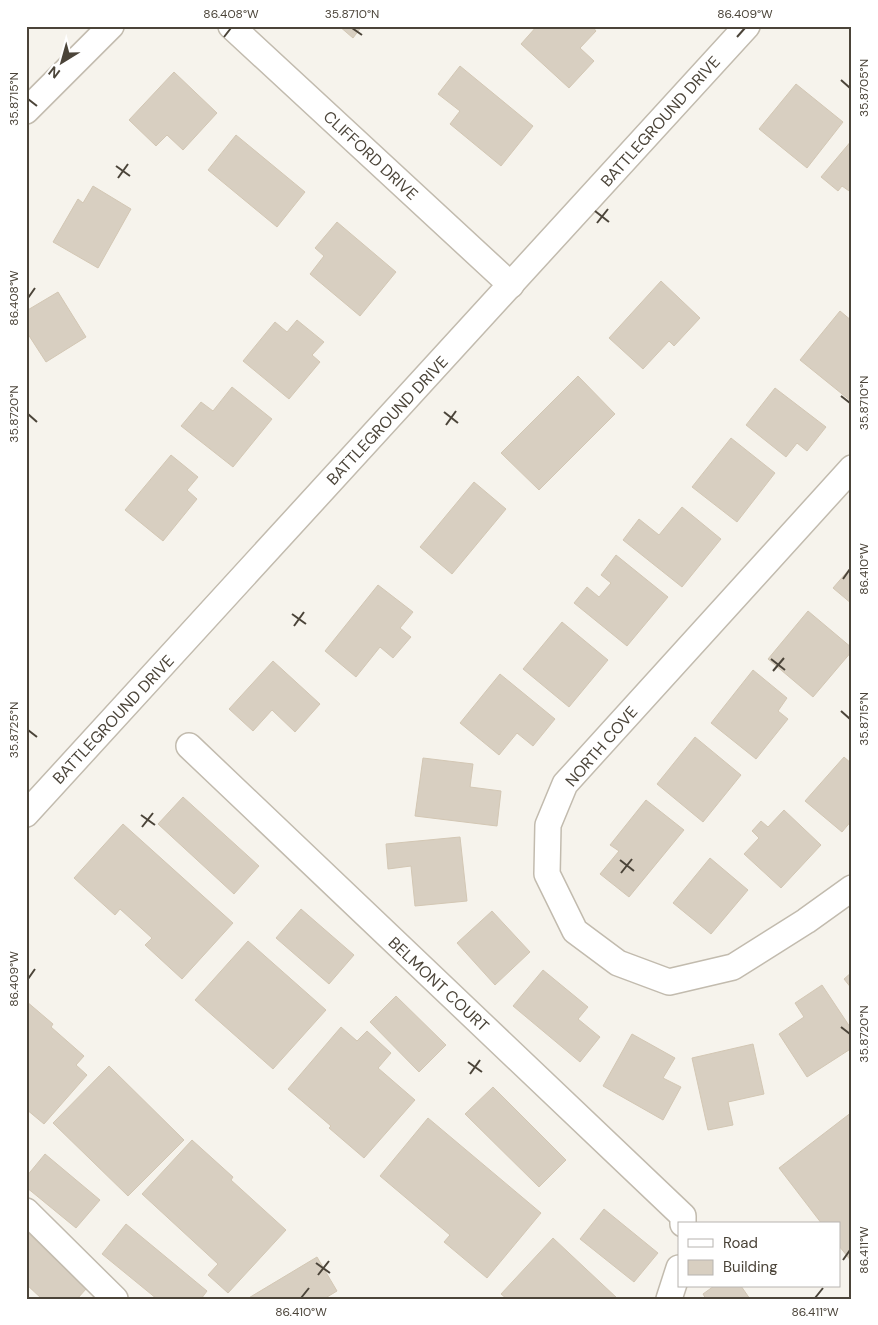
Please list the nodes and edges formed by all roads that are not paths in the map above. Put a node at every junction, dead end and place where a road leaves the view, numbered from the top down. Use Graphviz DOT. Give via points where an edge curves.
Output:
graph roads {
  1 [pos="111,26"];
  2 [pos="231,26"];
  3 [pos="747,26"];
  4 [pos="26,111"];
  5 [pos="511,285"];
  6 [pos="852,468"];
  7 [pos="189,746"];
  8 [pos="26,814"];
  9 [pos="852,888"];
  10 [pos="26,1212"];
  11 [pos="683,1222"];
  12 [pos="678,1271"];
  13 [pos="115,1299"];
  14 [pos="669,1299"];
  1 -- 4 [label="street"];
  2 -- 5 [label="street, CLIFFORD DRIVE"];
  3 -- 5 [label="street, BATTLEGROUND DRIVE"];
  5 -- 8 [label="street, BATTLEGROUND DRIVE"];
  6 -- 9 [label="street, NORTH COVE" via="565,784 548,825 547,874 575,931 618,963 669,982 733,967"];
  7 -- 11 [label="street, BELMONT COURT" via="684,1216"];
  10 -- 13 [label="street"];
  12 -- 14 [label="street"];
}
